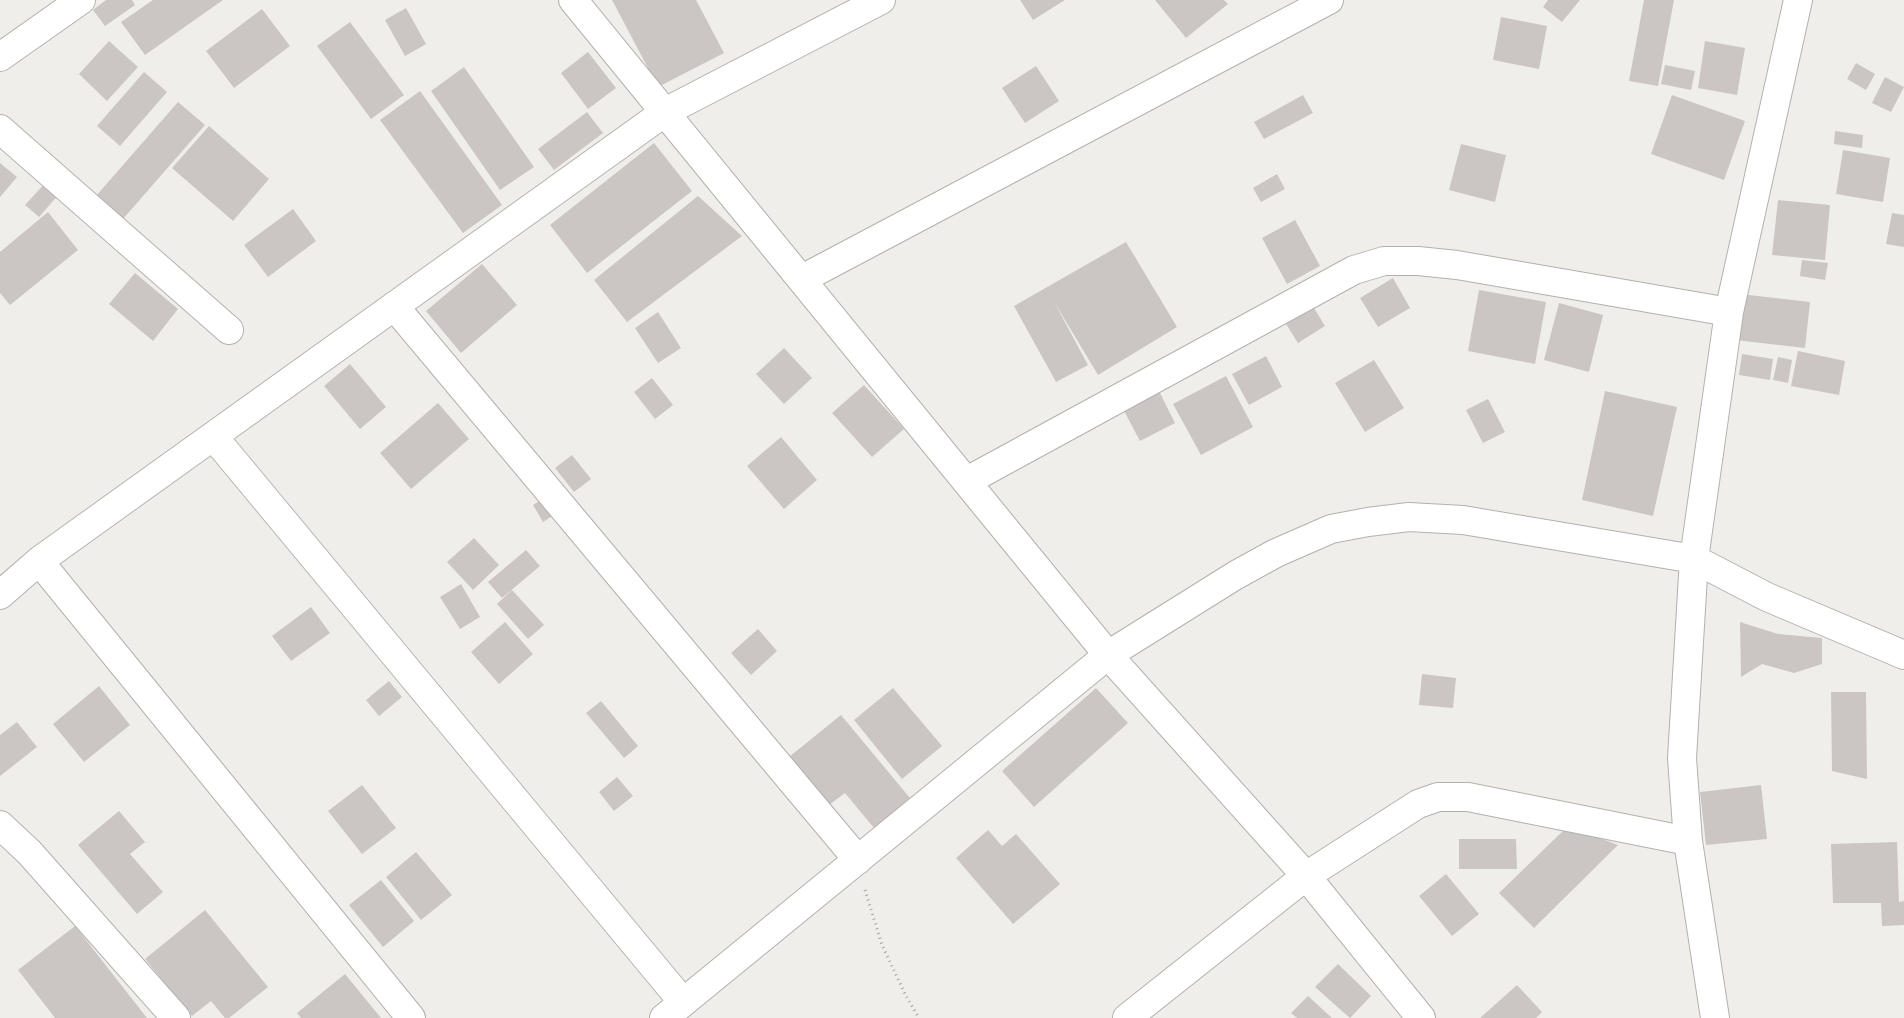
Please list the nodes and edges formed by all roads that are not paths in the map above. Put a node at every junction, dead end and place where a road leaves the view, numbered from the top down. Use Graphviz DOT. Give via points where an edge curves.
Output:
graph roads {
  1 [pos="81,0"];
  2 [pos="574,0"];
  3 [pos="881,0"];
  4 [pos="1329,0"];
  5 [pos="1798,0"];
  6 [pos="0,57"];
  7 [pos="665,112"];
  8 [pos="0,129"];
  9 [pos="802,279"];
  10 [pos="394,306"];
  11 [pos="1729,312"];
  12 [pos="229,330"];
  13 [pos="213,436"];
  14 [pos="967,481"];
  15 [pos="1694,559"];
  16 [pos="39,561"];
  17 [pos="0,595"];
  18 [pos="1108,655"];
  19 [pos="1904,655"];
  20 [pos="0,825"];
  21 [pos="1688,841"];
  22 [pos="858,860"];
  23 [pos="1306,876"];
  24 [pos="673,1010"];
  25 [pos="176,1018"];
  26 [pos="411,1018"];
  27 [pos="1128,1018"];
  28 [pos="1421,1018"];
  29 [pos="1716,1018"];
  1 -- 6 [label="street"];
  2 -- 7 [label="street"];
  3 -- 7 [label="street"];
  4 -- 9 [label="street"];
  5 -- 11 [label="street"];
  7 -- 9 [label="street"];
  7 -- 10 [label="street"];
  8 -- 12 [label="street"];
  9 -- 14 [label="street"];
  10 -- 13 [label="street"];
  10 -- 22 [label="street"];
  11 -- 14 [label="street" via="1457,266 1384,261 1354,270"];
  11 -- 15 [label="street"];
  13 -- 16 [label="street"];
  13 -- 24 [label="street"];
  14 -- 18 [label="street"];
  15 -- 18 [label="street" via="1463,520 1409,517 1368,522 1331,529 1276,553"];
  15 -- 19 [label="street" via="1767,597"];
  15 -- 21 [label="street" via="1682,758"];
  16 -- 17 [label="street"];
  16 -- 26 [label="street"];
  18 -- 22 [label="street"];
  18 -- 23 [label="street"];
  20 -- 25 [label="street" via="29,852"];
  21 -- 23 [label="street" via="1468,797 1438,797 1418,804"];
  21 -- 29 [label="street"];
  22 -- 24 [label="street"];
  23 -- 27 [label="street"];
  23 -- 28 [label="street"];
}
